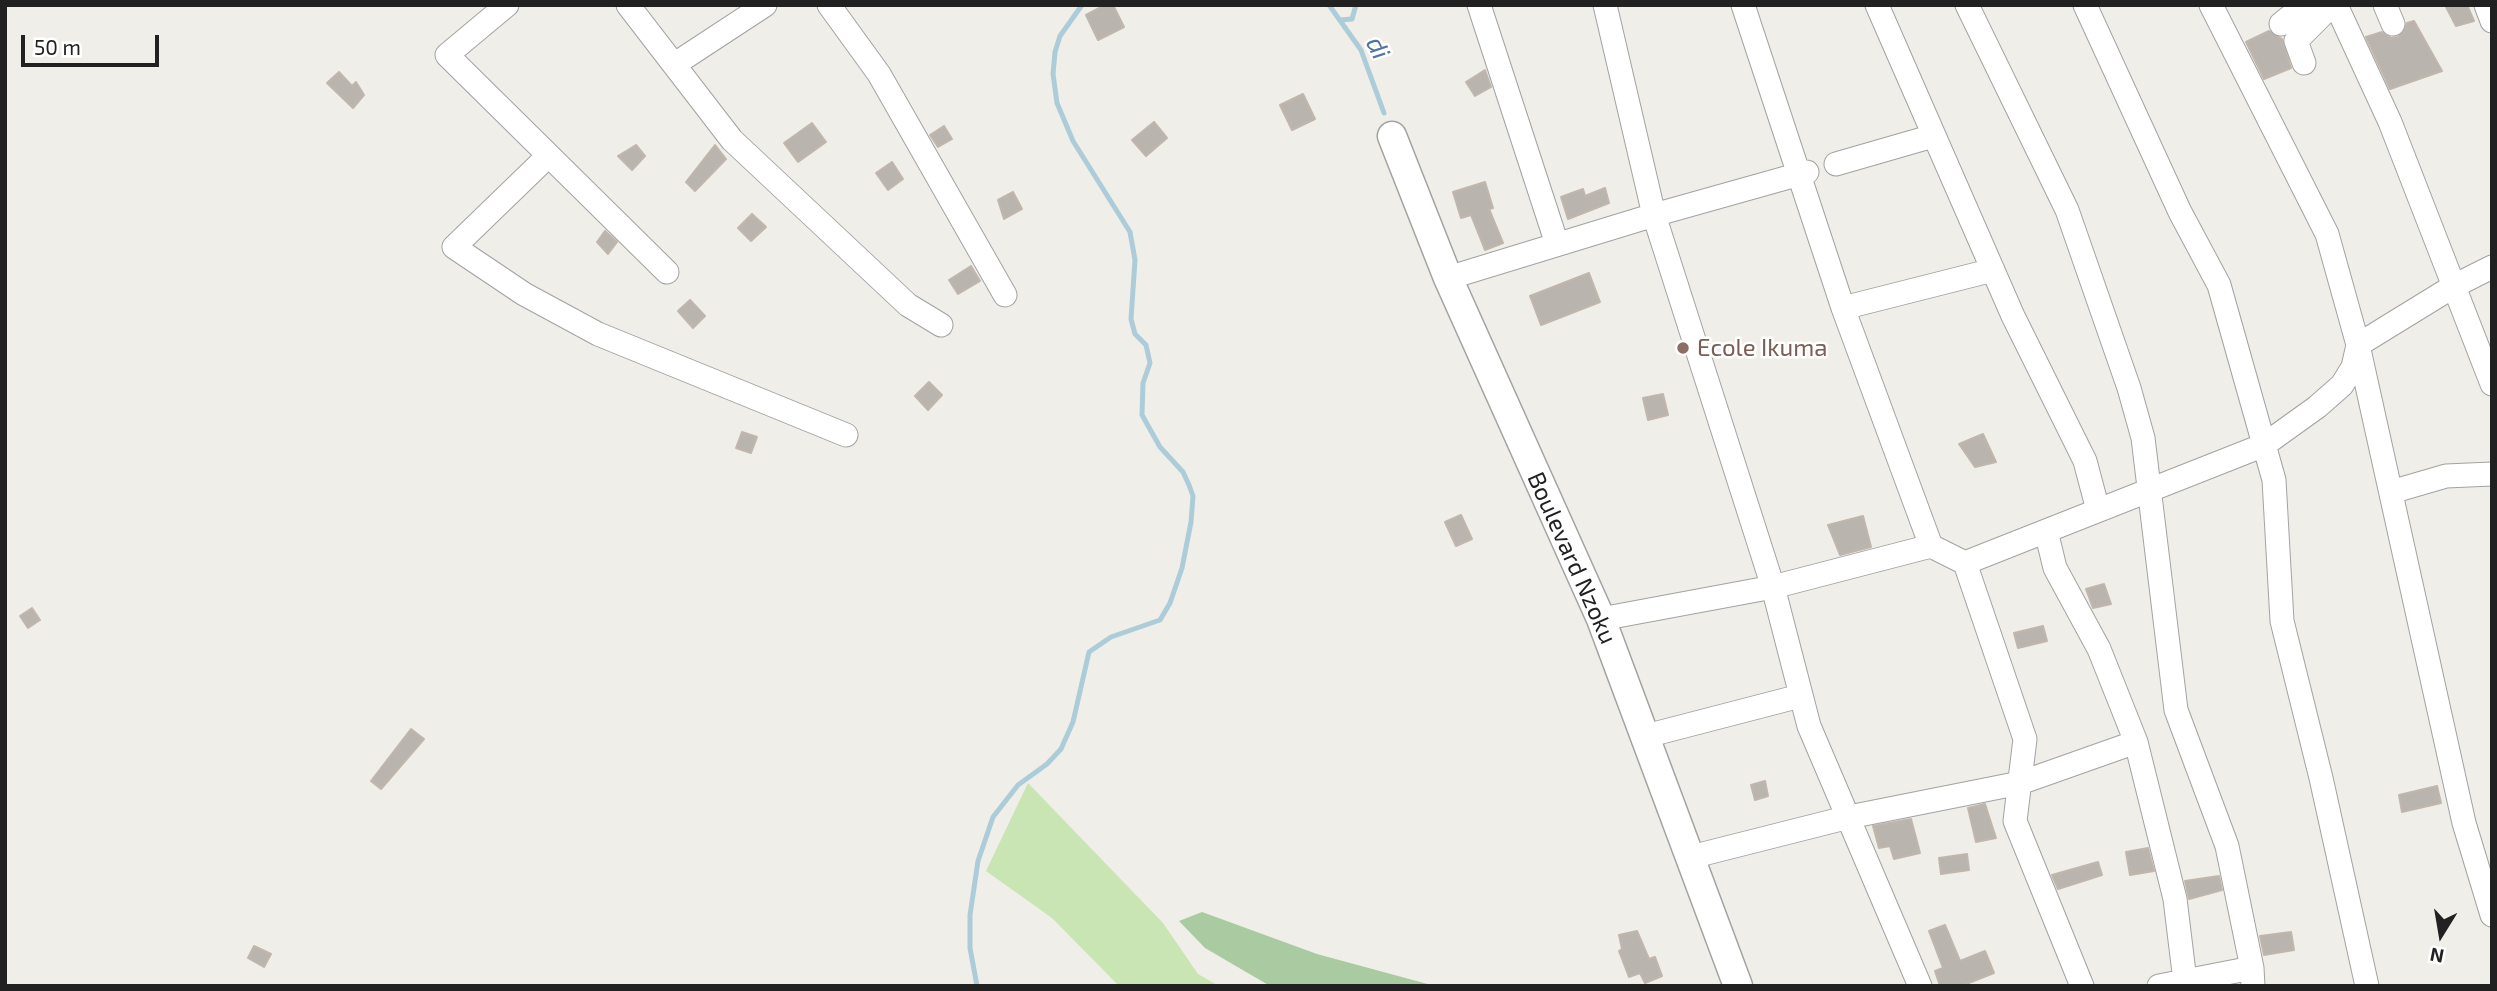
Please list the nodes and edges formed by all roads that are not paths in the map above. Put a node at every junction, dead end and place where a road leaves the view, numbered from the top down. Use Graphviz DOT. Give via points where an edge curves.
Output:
graph roads {
  1 [pos="507,5"];
  2 [pos="628,5"];
  3 [pos="765,5"];
  4 [pos="829,5"];
  5 [pos="1479,5"];
  6 [pos="1605,5"];
  7 [pos="1743,5"];
  8 [pos="1877,5"];
  9 [pos="1967,5"];
  10 [pos="2085,5"];
  11 [pos="2211,5"];
  12 [pos="2486,5"];
  13 [pos="2332,6"];
  14 [pos="2492,21"];
  15 [pos="2281,24"];
  16 [pos="2304,63"];
  17 [pos="675,64"];
  18 [pos="1392,136"];
  19 [pos="1933,136"];
  20 [pos="548,156"];
  21 [pos="1836,164"];
  22 [pos="1803,174"];
  23 [pos="1654,215"];
  24 [pos="1557,244"];
  25 [pos="2492,267"];
  26 [pos="1993,270"];
  27 [pos="667,272"];
  28 [pos="1448,278"];
  29 [pos="2454,286"];
  30 [pos="1005,295"];
  31 [pos="1843,308"];
  32 [pos="941,326"];
  33 [pos="2358,345"];
  34 [pos="2492,384"];
  35 [pos="846,435"];
  36 [pos="2264,445"];
  37 [pos="2492,474"];
  38 [pos="2149,490"];
  39 [pos="2391,492"];
  40 [pos="2098,510"];
  41 [pos="2046,531"];
  42 [pos="1931,546"];
  43 [pos="1965,564"];
  44 [pos="1773,587"];
  45 [pos="1601,619"];
  46 [pos="1800,696"];
  47 [pos="1646,736"];
  48 [pos="2136,742"];
  49 [pos="2020,783"];
  50 [pos="1849,817"];
  51 [pos="1691,857"];
  52 [pos="2492,915"];
  53 [pos="2253,977"];
  54 [pos="2185,981"];
  55 [pos="1738,986"];
  56 [pos="1920,986"];
  57 [pos="2082,986"];
  58 [pos="2159,986"];
  59 [pos="2367,986"];
  1 -- 20 [label="street" via="447,55"];
  2 -- 17 [label="street"];
  3 -- 17 [label="street"];
  4 -- 30 [label="street" via="879,74"];
  5 -- 24 [label="street"];
  6 -- 23 [label="street"];
  7 -- 22 [label="street"];
  8 -- 19 [label="street"];
  9 -- 38 [label="street" via="2067,210 2129,388 2143,438"];
  10 -- 36 [label="street" via="2180,212 2219,285"];
  11 -- 33 [label="street" via="2327,234"];
  12 -- 14 [label="street"];
  13 -- 15 [label="street" via="2306,9"];
  13 -- 16 [label="street" via="2296,41"];
  13 -- 29 [label="street" via="2390,122"];
  17 -- 32 [label="street" via="732,139 908,305"];
  18 -- 28 [label="street, Boulevard Nzoku"];
  19 -- 21 [label="street"];
  19 -- 26 [label="street"];
  20 -- 27 [label="street"];
  20 -- 35 [label="street" via="454,247 524,294 598,334"];
  22 -- 23 [label="street"];
  22 -- 31 [label="street"];
  23 -- 24 [label="street"];
  23 -- 44 [label="street"];
  24 -- 28 [label="street"];
  25 -- 29 [label="street"];
  26 -- 31 [label="street"];
  26 -- 40 [label="street" via="2085,461"];
  28 -- 45 [label="street, Boulevard Nzoku"];
  29 -- 33 [label="street"];
  29 -- 34 [label="street"];
  31 -- 42 [label="street"];
  33 -- 36 [label="street" via="2353,367 2342,385"];
  33 -- 39 [label="street"];
  36 -- 38 [label="street"];
  36 -- 59 [label="street" via="2274,480 2282,621"];
  37 -- 39 [label="street" via="2446,476"];
  38 -- 40 [label="street"];
  38 -- 53 [label="street" via="2176,710 2227,846"];
  39 -- 52 [label="street" via="2464,823"];
  40 -- 41 [label="street"];
  41 -- 43 [label="street"];
  41 -- 48 [label="street" via="2055,568 2099,649"];
  42 -- 43 [label="street"];
  42 -- 44 [label="street"];
  43 -- 49 [label="street" via="2025,739"];
  44 -- 45 [label="street"];
  44 -- 46 [label="street"];
  45 -- 47 [label="street, Boulevard Nzoku"];
  46 -- 47 [label="street"];
  46 -- 50 [label="street"];
  47 -- 51 [label="street, Boulevard Nzoku"];
  48 -- 49 [label="street"];
  48 -- 54 [label="street" via="2175,899"];
  49 -- 50 [label="street"];
  49 -- 57 [label="street" via="2015,821"];
  50 -- 51 [label="street"];
  50 -- 56 [label="street"];
  51 -- 55 [label="street, Boulevard Nzoku"];
  53 -- 54 [label="street"];
  54 -- 58 [label="street"];
}
